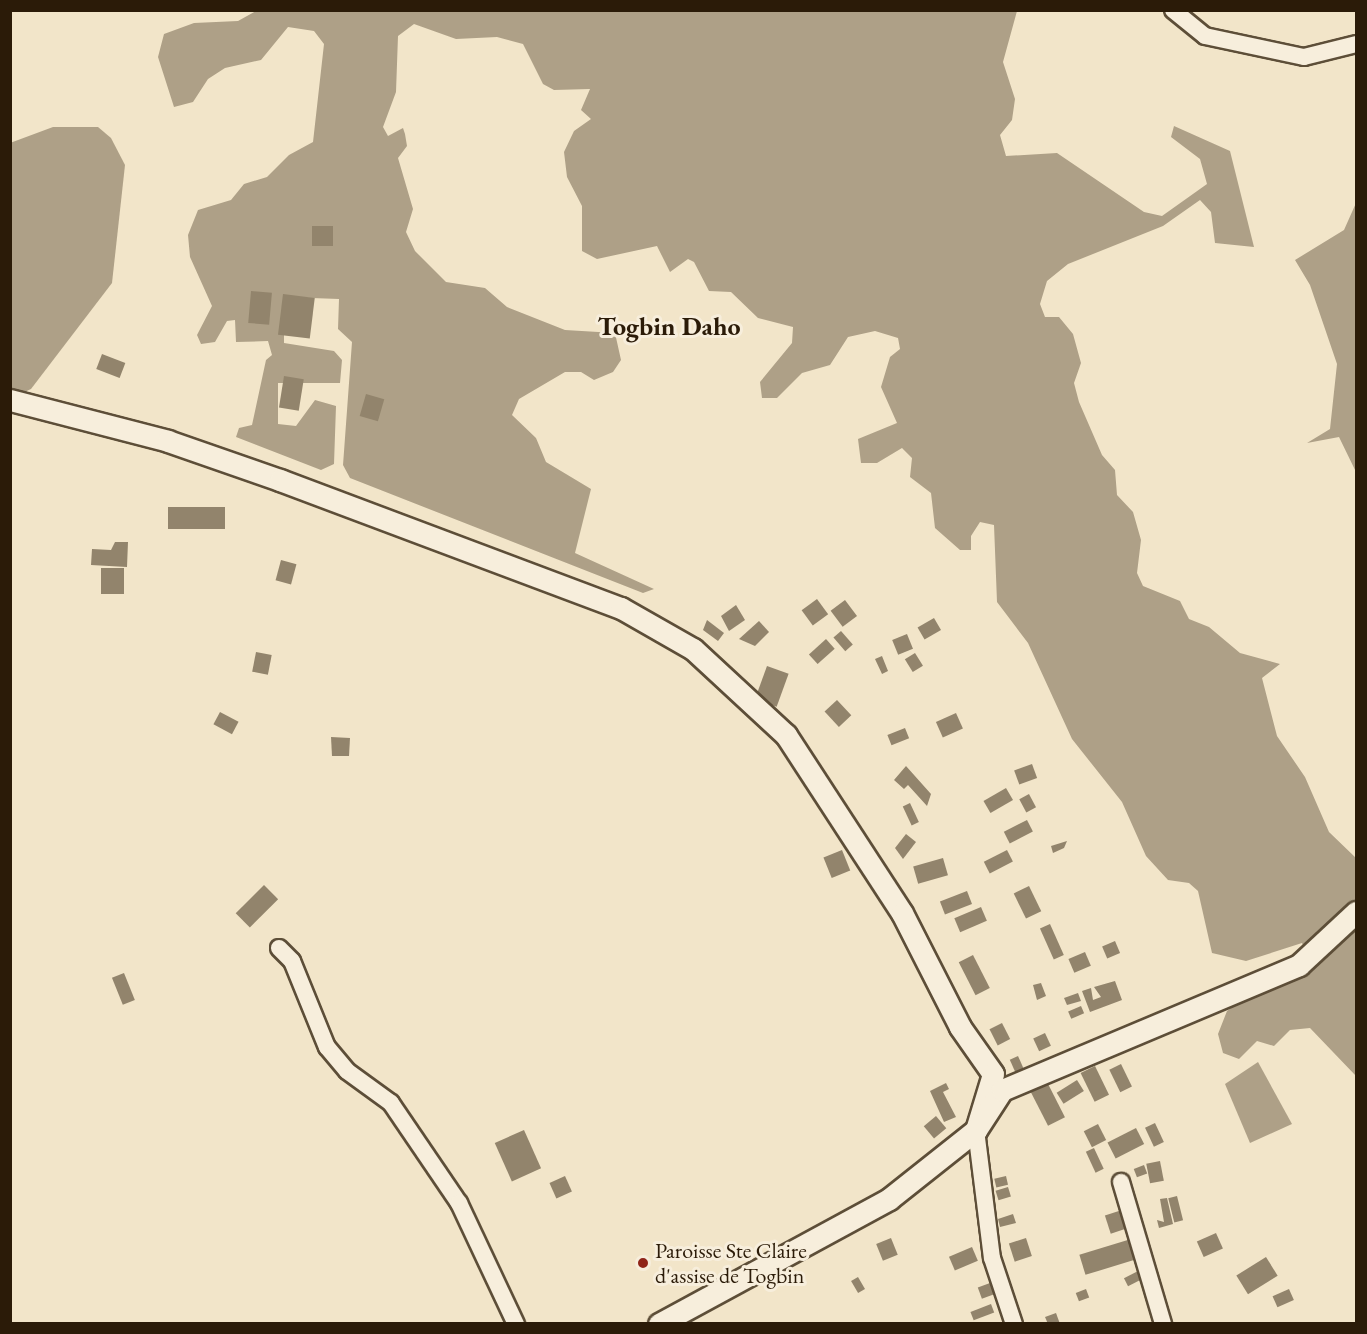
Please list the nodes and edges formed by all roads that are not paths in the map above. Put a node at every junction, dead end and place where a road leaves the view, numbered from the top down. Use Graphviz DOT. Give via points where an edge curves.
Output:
graph roads {
  1 [pos="1173,10"];
  2 [pos="1356,44"];
  3 [pos="10,400"];
  4 [pos="1351,915"];
  5 [pos="279,948"];
  6 [pos="976,1130"];
  7 [pos="1121,1182"];
  8 [pos="516,1323"];
  9 [pos="659,1323"];
  10 [pos="1014,1323"];
  11 [pos="1163,1323"];
  1 -- 2 [label="street" via="1205,36 1304,57"];
  3 -- 6 [label="street" via="168,441 290,483 621,608 693,649 786,735 896,903 960,1027 993,1074"];
  4 -- 6 [label="street" via="1299,965 1002,1090"];
  5 -- 8 [label="street" via="292,961 327,1047 347,1071 391,1103 459,1203"];
  6 -- 9 [label="street" via="865,1216"];
  6 -- 10 [label="street" via="992,1258"];
  7 -- 11 [label="street"];
}
